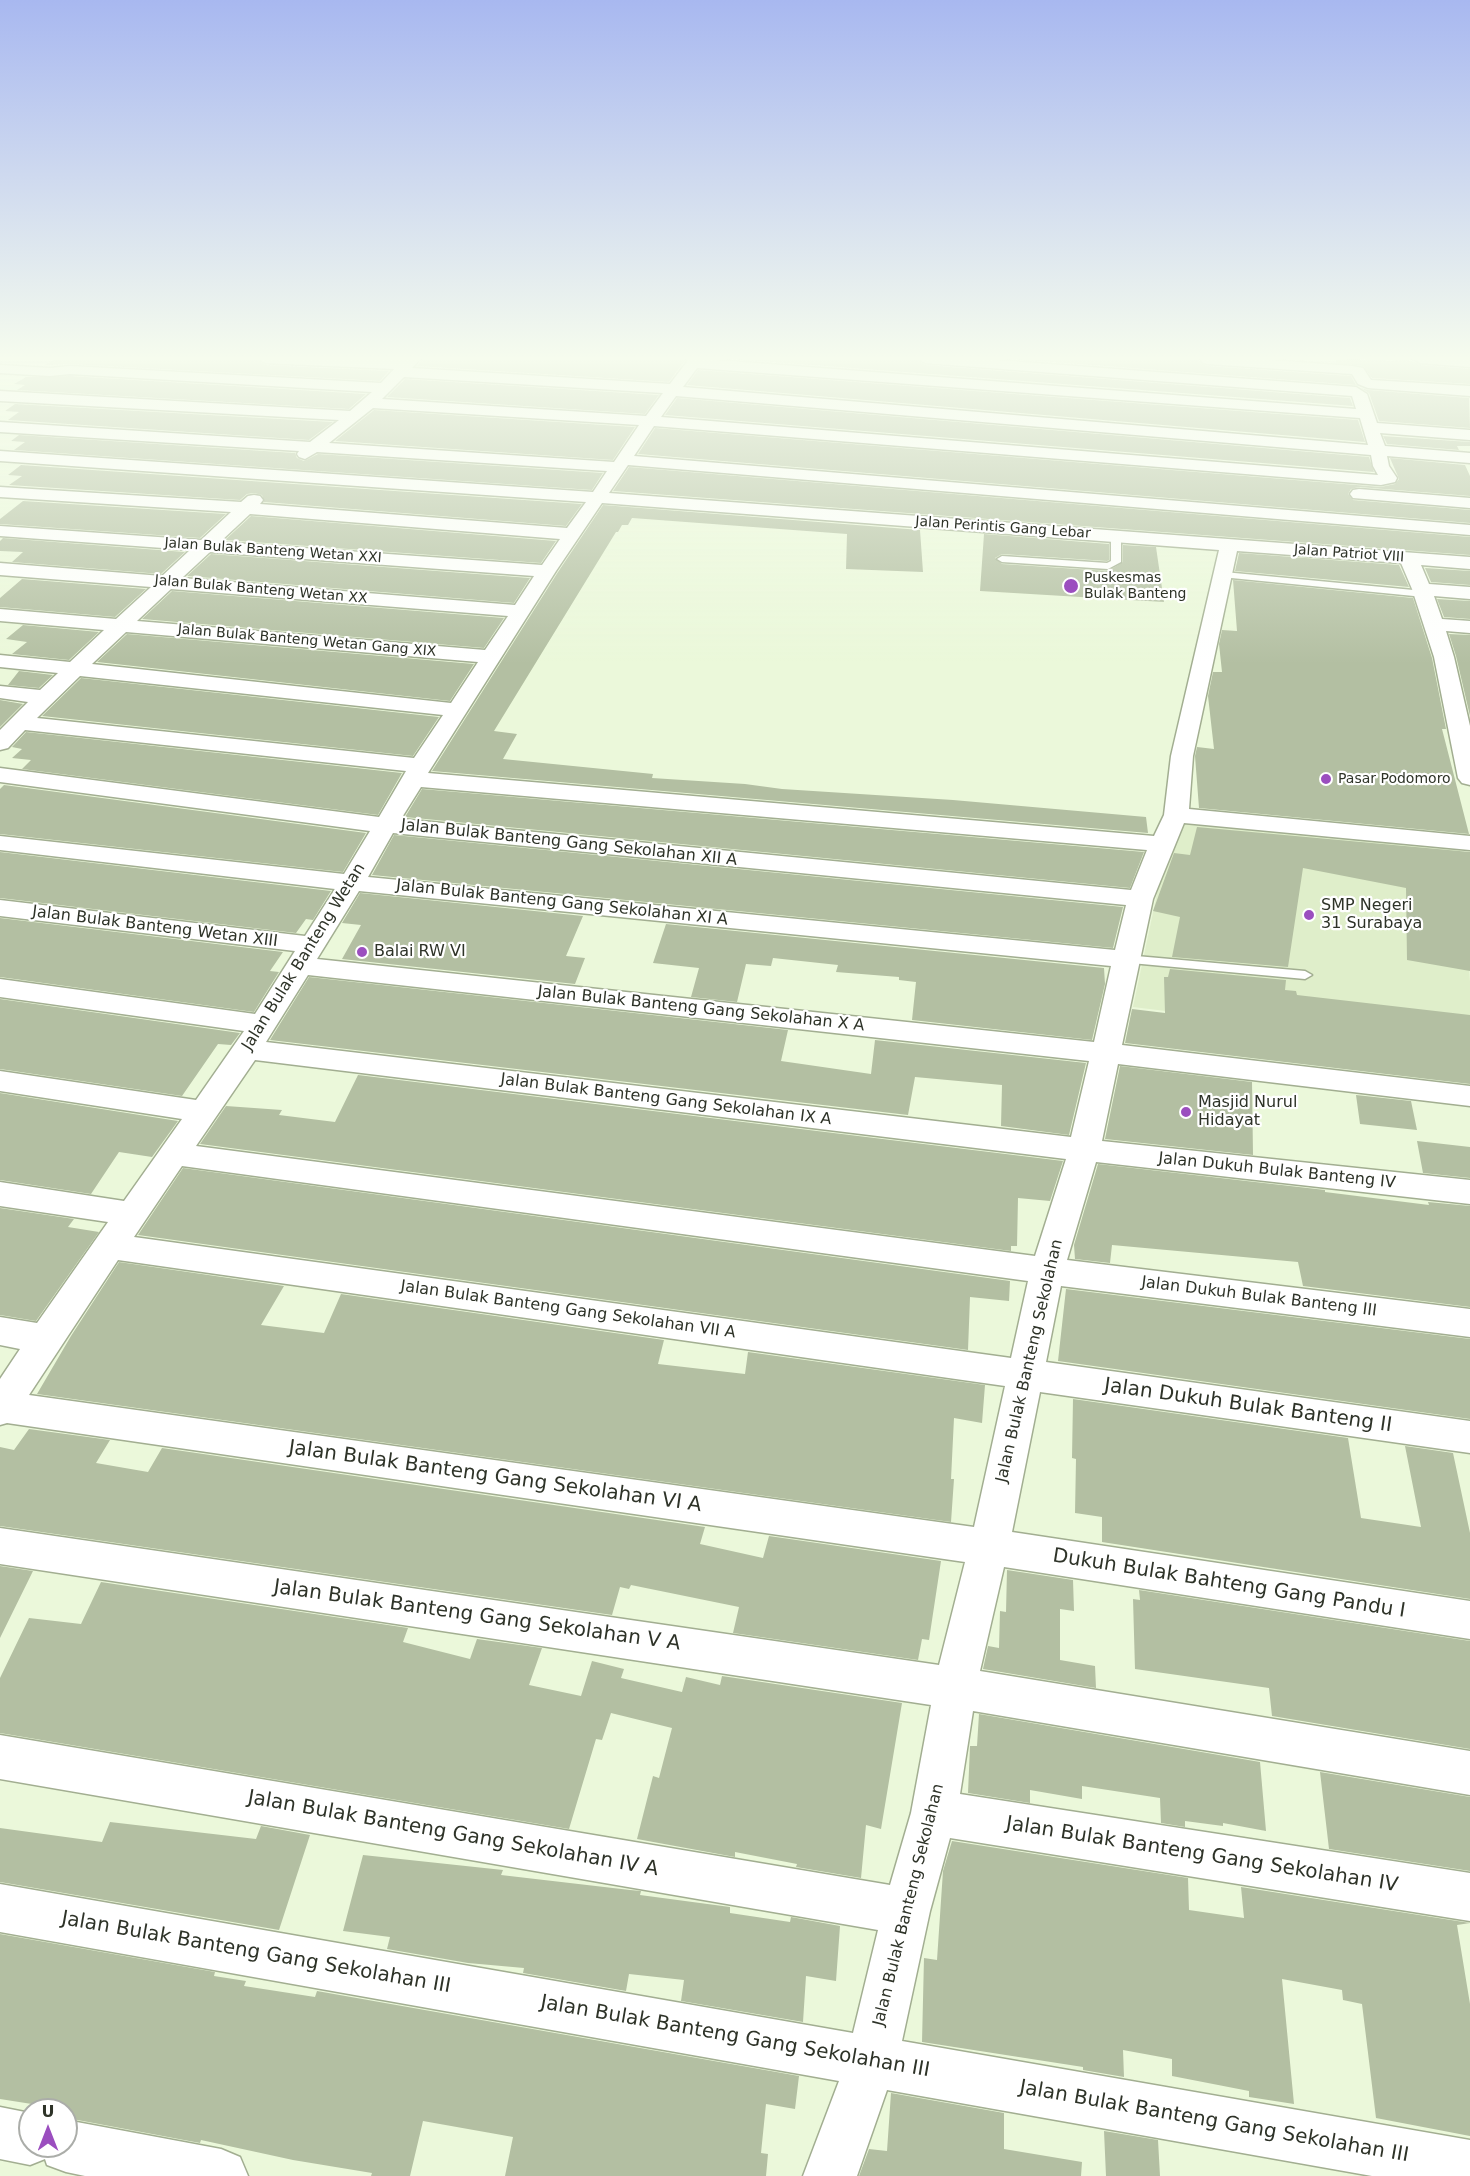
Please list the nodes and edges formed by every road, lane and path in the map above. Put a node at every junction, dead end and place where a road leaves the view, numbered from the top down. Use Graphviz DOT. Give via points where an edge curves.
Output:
graph roads {
  1 [pos="73,461"];
  2 [pos="301,461"];
  3 [pos="558,461"];
  4 [pos="623,461"];
  5 [pos="1035,461"];
  6 [pos="1184,461"];
  7 [pos="1380,461"];
  8 [pos="621,464"];
  9 [pos="1186,472"];
  10 [pos="290,474"];
  11 [pos="0,492"];
  12 [pos="598,498"];
  13 [pos="1470,503"];
  14 [pos="245,508"];
  15 [pos="1470,530"];
  16 [pos="0,531"];
  17 [pos="572,534"];
  18 [pos="1116,537"];
  19 [pos="202,546"];
  20 [pos="1408,558"];
  21 [pos="1002,559"];
  22 [pos="1226,560"];
  23 [pos="1470,563"];
  24 [pos="0,569"];
  25 [pos="547,571"];
  26 [pos="165,582"];
  27 [pos="1423,591"];
  28 [pos="1470,593"];
  29 [pos="522,611"];
  30 [pos="0,615"];
  31 [pos="1435,624"];
  32 [pos="122,625"];
  33 [pos="1470,627"];
  34 [pos="492,657"];
  35 [pos="0,661"];
  36 [pos="75,669"];
  37 [pos="0,692"];
  38 [pos="45,697"];
  39 [pos="458,710"];
  40 [pos="1463,711"];
  41 [pos="19,723"];
  42 [pos="0,743"];
  43 [pos="1469,769"];
  44 [pos="418,772"];
  45 [pos="0,775"];
  46 [pos="384,825"];
  47 [pos="1169,830"];
  48 [pos="0,843"];
  49 [pos="1470,843"];
  50 [pos="352,882"];
  51 [pos="1140,899"];
  52 [pos="0,908"];
  53 [pos="304,955"];
  54 [pos="1125,958"];
  55 [pos="1305,975"];
  56 [pos="0,988"];
  57 [pos="254,1036"];
  58 [pos="1105,1053"];
  59 [pos="0,1081"];
  60 [pos="1470,1096"];
  61 [pos="202,1111"];
  62 [pos="1084,1150"];
  63 [pos="175,1154"];
  64 [pos="1470,1192"];
  65 [pos="0,1194"];
  66 [pos="133,1214"];
  67 [pos="110,1246"];
  68 [pos="1047,1271"];
  69 [pos="1470,1323"];
  70 [pos="0,1331"];
  71 [pos="45,1339"];
  72 [pos="1026,1375"];
  73 [pos="1,1408"];
  74 [pos="1470,1437"];
  75 [pos="0,1545"];
  76 [pos="989,1548"];
  77 [pos="1470,1620"];
  78 [pos="955,1688"];
  79 [pos="0,1757"];
  80 [pos="1470,1773"];
  81 [pos="934,1813"];
  82 [pos="1470,1897"];
  83 [pos="0,1908"];
  84 [pos="906,1911"];
  85 [pos="872,2061"];
  86 [pos="0,2133"];
  87 [pos="18,2137"];
  88 [pos="78,2148"];
  89 [pos="1470,2167"];
  90 [pos="221,2176"];
  91 [pos="830,2176"];
  1 -- 10 [label="street, Jalan Perintis Gang Lebar"];
  2 -- 10 [label="street"];
  3 -- 8 [label="street"];
  4 -- 8 [label="street, Jalan Bulak Banteng Wetan"];
  5 -- 9 [label="street"];
  6 -- 9 [label="street"];
  7 -- 9 [label="street" via="1388,480"];
  8 -- 12 [label="street, Jalan Bulak Banteng Wetan"];
  8 -- 15 [label="street"];
  9 -- 13 [label="street"];
  10 -- 12 [label="street, Jalan Perintis Gang Lebar"];
  10 -- 14 [label="street"];
  11 -- 14 [label="street"];
  12 -- 17 [label="street, Jalan Bulak Banteng Wetan"];
  12 -- 18 [label="street, Jalan Perintis Gang Lebar"];
  14 -- 17 [label="street"];
  14 -- 19 [label="street"];
  16 -- 19 [label="street, Jalan Bulak Banteng Wetan XXI"];
  17 -- 25 [label="street, Jalan Bulak Banteng Wetan"];
  18 -- 21 [label="lane" via="1116,562 1108,566"];
  18 -- 22 [label="street, Jalan Perintis Gang Lebar"];
  19 -- 25 [label="street, Jalan Bulak Banteng Wetan XXI"];
  19 -- 26 [label="street"];
  20 -- 22 [label="street, Jalan Patriot VIII"];
  20 -- 23 [label="street, Jalan Patriot VIII"];
  20 -- 27 [label="street"];
  22 -- 27 [label="lane"];
  22 -- 47 [label="street, Jalan Bulak Banteng Sekolahan"];
  24 -- 26 [label="street, Jalan Bulak Banteng Wetan XX"];
  25 -- 29 [label="street, Jalan Bulak Banteng Wetan"];
  26 -- 29 [label="street, Jalan Bulak Banteng Wetan XX"];
  26 -- 32 [label="street"];
  27 -- 28 [label="street"];
  27 -- 31 [label="street"];
  29 -- 34 [label="street, Jalan Bulak Banteng Wetan"];
  30 -- 32 [label="street, Jalan Bulak Banteng Wetan Gang XIX"];
  31 -- 33 [label="street"];
  31 -- 40 [label="street" via="1453,658"];
  32 -- 34 [label="street, Jalan Bulak Banteng Wetan Gang XIX"];
  32 -- 36 [label="street"];
  34 -- 39 [label="street, Jalan Bulak Banteng Wetan"];
  35 -- 36 [label="street"];
  36 -- 38 [label="street"];
  36 -- 39 [label="street"];
  37 -- 38 [label="street"];
  38 -- 41 [label="street"];
  39 -- 44 [label="street, Jalan Bulak Banteng Wetan"];
  40 -- 43 [label="street"];
  41 -- 42 [label="street"];
  41 -- 44 [label="street"];
  44 -- 46 [label="street, Jalan Bulak Banteng Wetan"];
  44 -- 47 [label="street"];
  45 -- 46 [label="street, Jalan Bulak Banteng Gang Sekolahan XII A"];
  46 -- 50 [label="street, Jalan Bulak Banteng Wetan"];
  46 -- 51 [label="street, Jalan Bulak Banteng Gang Sekolahan XII A"];
  47 -- 49 [label="street"];
  47 -- 51 [label="street, Jalan Bulak Banteng Sekolahan"];
  48 -- 50 [label="street, Jalan Bulak Banteng Gang Sekolahan XI A"];
  50 -- 53 [label="street, Jalan Bulak Banteng Wetan"];
  50 -- 54 [label="street, Jalan Bulak Banteng Gang Sekolahan XI A"];
  51 -- 54 [label="street, Jalan Bulak Banteng Sekolahan"];
  52 -- 53 [label="street, Jalan Bulak Banteng Wetan XIII"];
  53 -- 57 [label="street, Jalan Bulak Banteng Wetan"];
  53 -- 58 [label="street, Jalan Bulak Banteng Gang Sekolahan X A"];
  54 -- 55 [label="lane"];
  54 -- 58 [label="street, Jalan Bulak Banteng Sekolahan"];
  56 -- 57 [label="street, Jalan Bulak Banteng Gang Sekolahan IX A"];
  57 -- 61 [label="street, Jalan Bulak Banteng Wetan"];
  57 -- 62 [label="street, Jalan Bulak Banteng Gang Sekolahan IX A"];
  58 -- 60 [label="street, Jalan Bulak Banteng Gang Sekolahan X A"];
  58 -- 62 [label="street, Jalan Bulak Banteng Sekolahan"];
  59 -- 61 [label="street"];
  61 -- 63 [label="street, Jalan Bulak Banteng Wetan"];
  62 -- 64 [label="street, Jalan Dukuh Bulak Banteng IV"];
  62 -- 68 [label="street, Jalan Bulak Banteng Sekolahan"];
  63 -- 66 [label="street, Jalan Bulak Banteng Wetan"];
  63 -- 68 [label="street, Jalan Dukuh Bulak Banteng III"];
  65 -- 66 [label="street"];
  66 -- 67 [label="street, Jalan Bulak Banteng Wetan"];
  67 -- 71 [label="street, Jalan Bulak Banteng Wetan"];
  67 -- 72 [label="street, Jalan Bulak Banteng Gang Sekolahan VII A"];
  68 -- 69 [label="street, Jalan Dukuh Bulak Banteng III"];
  68 -- 72 [label="street, Jalan Bulak Banteng Sekolahan"];
  70 -- 71 [label="street"];
  71 -- 73 [label="street, Jalan Bulak Banteng Wetan"];
  72 -- 74 [label="street, Jalan Dukuh Bulak Banteng II"];
  72 -- 76 [label="street, Jalan Bulak Banteng Sekolahan"];
  73 -- 76 [label="street, Jalan Bulak Banteng Gang Sekolahan VI A"];
  75 -- 78 [label="street, Jalan Bulak Banteng Gang Sekolahan V A"];
  76 -- 77 [label="street, Dukuh Bulak Bahteng Gang Pandu I"];
  76 -- 78 [label="street, Jalan Bulak Banteng Sekolahan"];
  78 -- 80 [label="street, Jalan Bulak Banteng Gang Sekolahan V A"];
  78 -- 81 [label="street, Jalan Bulak Banteng Sekolahan"];
  79 -- 84 [label="street, Jalan Bulak Banteng Gang Sekolahan IV A"];
  81 -- 82 [label="street, Jalan Bulak Banteng Gang Sekolahan IV"];
  81 -- 84 [label="street, Jalan Bulak Banteng Sekolahan"];
  83 -- 85 [label="street, Jalan Bulak Banteng Gang Sekolahan III"];
  84 -- 85 [label="street, Jalan Bulak Banteng Sekolahan"];
  85 -- 89 [label="street, Jalan Bulak Banteng Gang Sekolahan III"];
  85 -- 91 [label="street, Jalan Bulak Banteng Sekolahan"];
  86 -- 87 [label="street"];
  88 -- 90 [label="street"];
}
